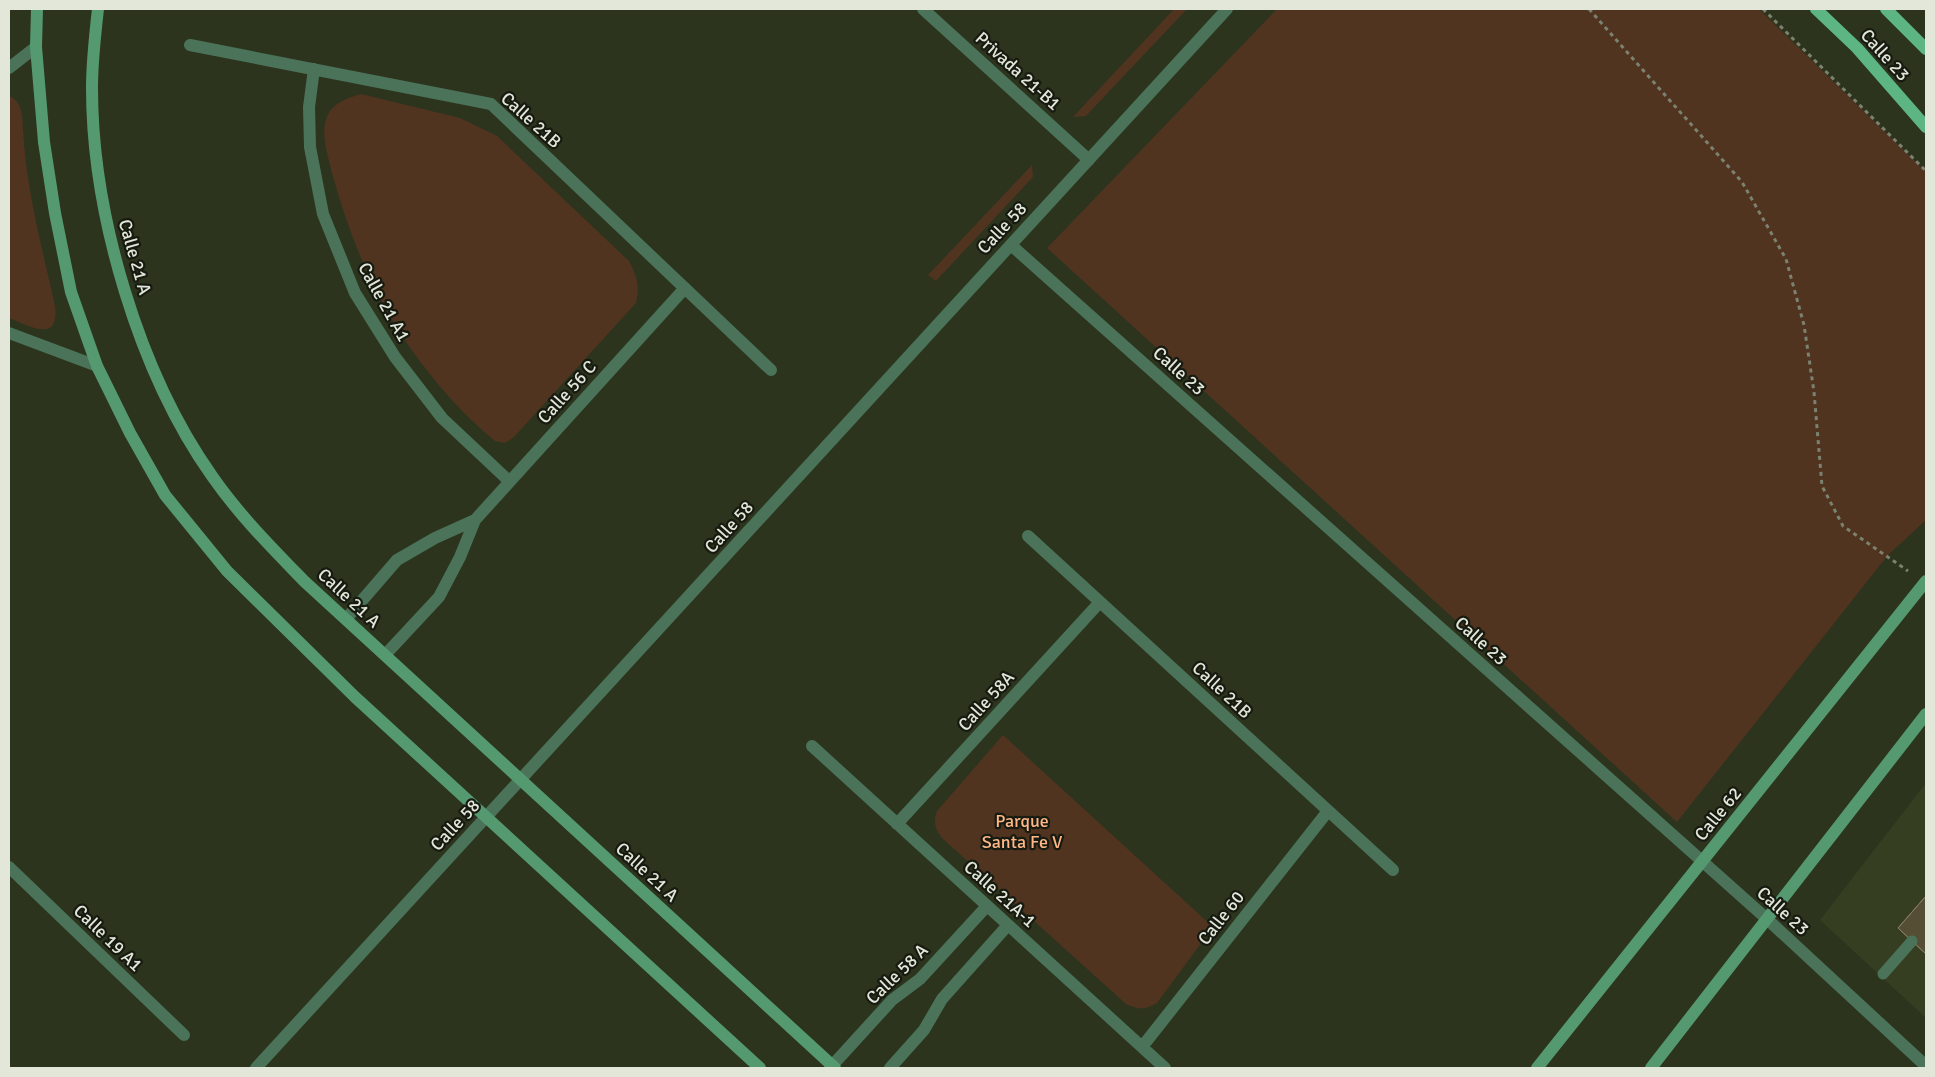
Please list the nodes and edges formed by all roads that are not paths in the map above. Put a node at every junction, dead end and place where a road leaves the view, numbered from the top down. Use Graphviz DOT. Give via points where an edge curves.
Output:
graph roads {
  1 [pos="37,9"];
  2 [pos="98,9"];
  3 [pos="923,9"];
  4 [pos="1227,9"];
  5 [pos="1816,9"];
  6 [pos="1886,9"];
  7 [pos="190,45"];
  8 [pos="36,47"];
  9 [pos="1926,49"];
  10 [pos="9,68"];
  11 [pos="314,69"];
  12 [pos="1926,127"];
  13 [pos="1089,160"];
  14 [pos="1011,245"];
  15 [pos="684,288"];
  16 [pos="9,333"];
  17 [pos="97,366"];
  18 [pos="771,370"];
  19 [pos="509,481"];
  20 [pos="475,520"];
  21 [pos="1028,536"];
  22 [pos="1926,582"];
  23 [pos="1100,602"];
  24 [pos="346,619"];
  25 [pos="385,656"];
  26 [pos="1926,714"];
  27 [pos="812,746"];
  28 [pos="521,780"];
  29 [pos="1328,811"];
  30 [pos="487,817"];
  31 [pos="897,824"];
  32 [pos="1702,862"];
  33 [pos="9,867"];
  34 [pos="1392,870"];
  35 [pos="987,906"];
  36 [pos="1767,920"];
  37 [pos="1008,925"];
  38 [pos="1912,941"];
  39 [pos="1883,974"];
  40 [pos="184,1035"];
  41 [pos="1142,1048"];
  42 [pos="1926,1066"];
  43 [pos="256,1068"];
  44 [pos="760,1068"];
  45 [pos="833,1068"];
  46 [pos="890,1068"];
  47 [pos="1164,1068"];
  48 [pos="1537,1068"];
  49 [pos="1651,1068"];
  1 -- 8 [label="main road"];
  2 -- 24 [label="main road, Calle 21 A" via="92,88 104,210 121,278 147,353 179,421 212,476 258,534"];
  3 -- 13 [label="street, Privada 21-B1"];
  4 -- 13 [label="street, Calle 58"];
  5 -- 12 [label="main road, Calle 23" via="1857,48"];
  6 -- 9 [label="main road, Calle 23"];
  7 -- 11 [label="street, Calle 21B"];
  8 -- 10 [label="street"];
  8 -- 17 [label="main road" via="44,142 55,213 71,292"];
  11 -- 15 [label="street, Calle 21B" via="491,104"];
  11 -- 19 [label="street, Calle 21 A1" via="309,107 310,147 323,214 355,293 395,357 442,418"];
  13 -- 14 [label="street, Calle 58"];
  14 -- 28 [label="street, Calle 58"];
  14 -- 32 [label="street, Calle 23"];
  15 -- 18 [label="street, Calle 21B"];
  15 -- 19 [label="street, Calle 56 C"];
  16 -- 17 [label="street"];
  17 -- 30 [label="main road" via="165,496 227,571 355,697"];
  19 -- 20 [label="street, Calle 56 C"];
  20 -- 24 [label="street, Calle 56 C" via="397,560"];
  20 -- 25 [label="street, Calle 56 C" via="439,597"];
  21 -- 23 [label="street, Calle 21B"];
  22 -- 32 [label="main road, Calle 62"];
  23 -- 29 [label="street, Calle 21B"];
  23 -- 31 [label="street, Calle 58A"];
  24 -- 25 [label="main road, Calle 21 A"];
  25 -- 28 [label="main road, Calle 21 A"];
  26 -- 36 [label="main road"];
  27 -- 31 [label="street, Calle 21A-1"];
  28 -- 30 [label="street, Calle 58"];
  28 -- 45 [label="main road, Calle 21 A"];
  29 -- 34 [label="street, Calle 21B"];
  29 -- 41 [label="street, Calle 60"];
  30 -- 43 [label="street, Calle 58"];
  30 -- 44 [label="main road"];
  31 -- 35 [label="street, Calle 21A-1"];
  32 -- 36 [label="street, Calle 23"];
  32 -- 48 [label="main road, Calle 62"];
  33 -- 40 [label="street, Calle 19 A1"];
  35 -- 37 [label="street, Calle 21A-1"];
  35 -- 45 [label="street, Calle 58 A" via="920,979 892,1000"];
  36 -- 42 [label="street, Calle 23"];
  36 -- 49 [label="main road"];
  37 -- 41 [label="street, Calle 21A-1"];
  37 -- 46 [label="street" via="942,999 924,1030"];
  38 -- 39 [label="lane"];
  41 -- 47 [label="street, Calle 21A-1"];
}
